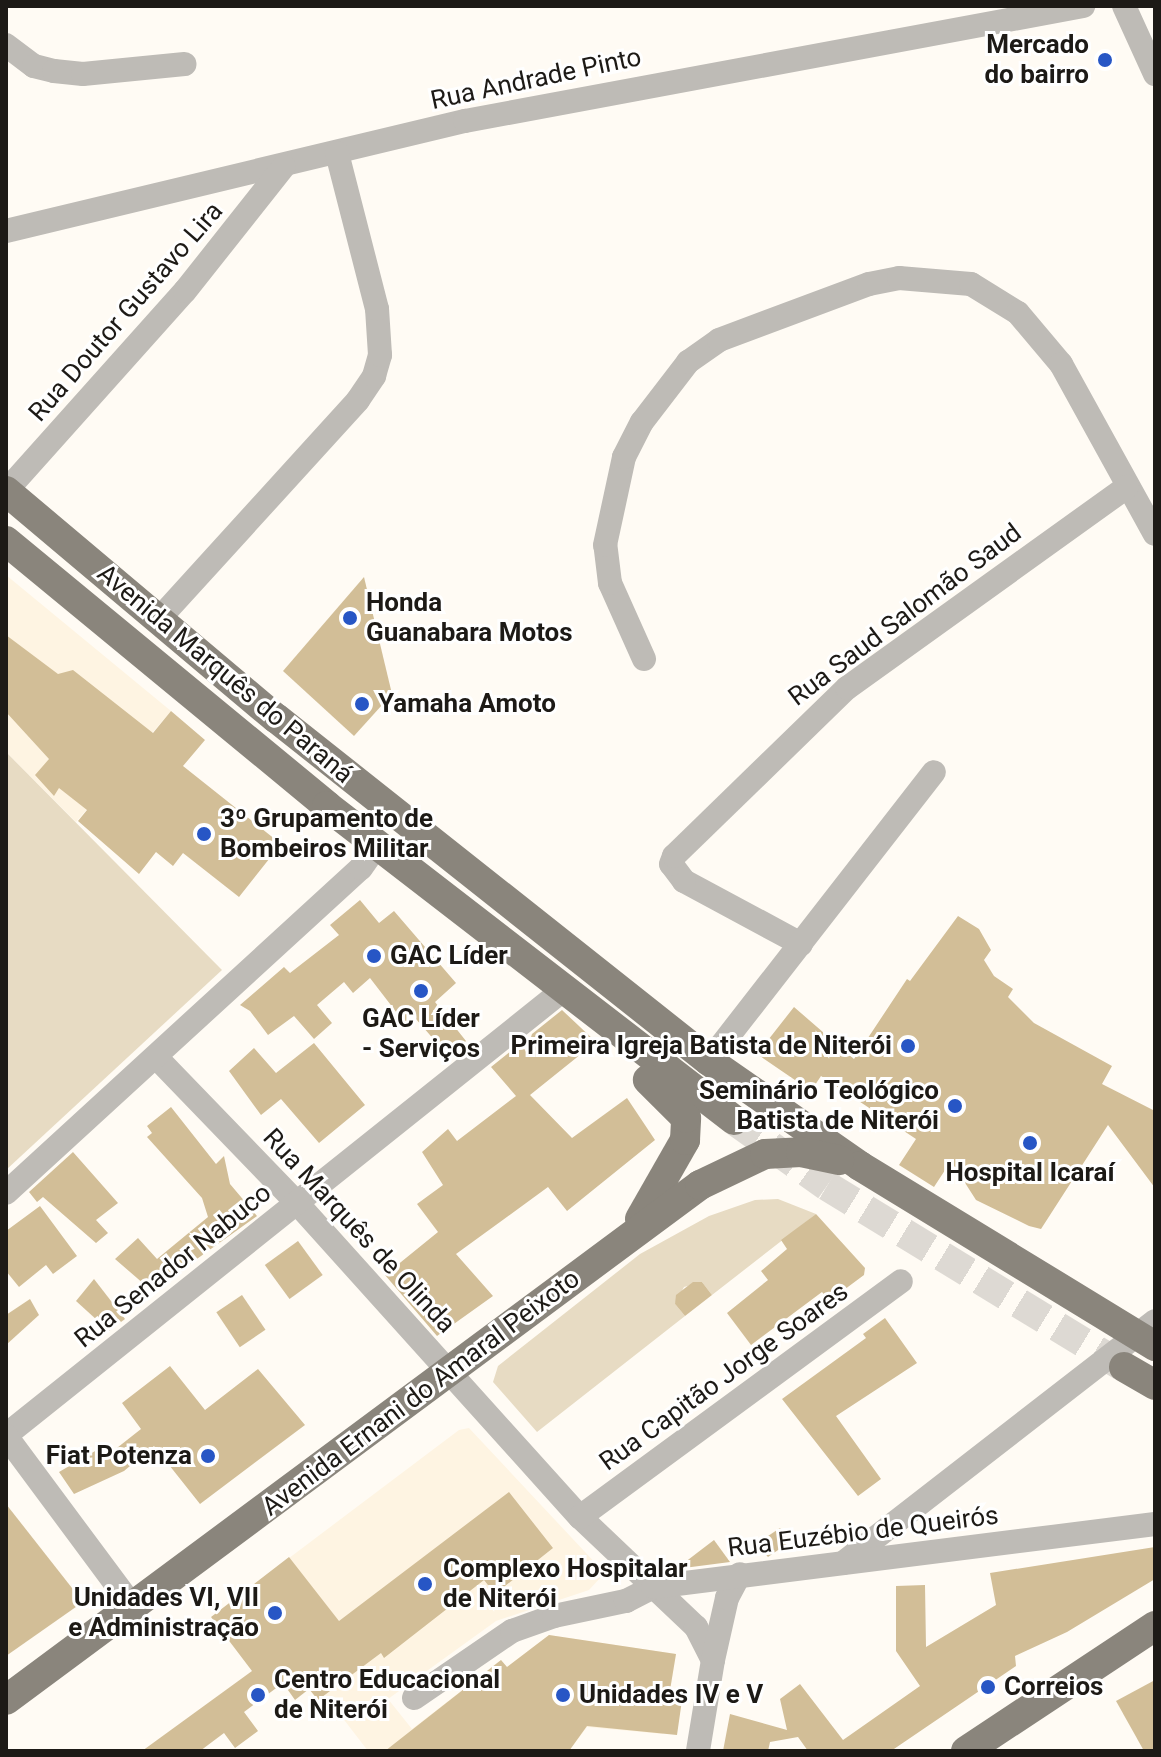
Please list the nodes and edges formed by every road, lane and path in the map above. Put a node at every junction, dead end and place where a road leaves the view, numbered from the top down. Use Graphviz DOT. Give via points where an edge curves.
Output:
graph roads {
  1 [pos="1083,6"];
  2 [pos="1124,6"];
  3 [pos="6,45"];
  4 [pos="185,64"];
  5 [pos="1155,74"];
  6 [pos="337,153"];
  7 [pos="284,166"];
  8 [pos="6,231"];
  9 [pos="1127,487"];
  10 [pos="6,491"];
  11 [pos="1155,534"];
  12 [pos="6,541"];
  13 [pos="158,620"];
  14 [pos="644,659"];
  15 [pos="276,718"];
  16 [pos="244,755"];
  17 [pos="934,772"];
  18 [pos="400,818"];
  19 [pos="377,845"];
  20 [pos="801,944"];
  21 [pos="573,1000"];
  22 [pos="156,1057"];
  23 [pos="709,1061"];
  24 [pos="734,1120"];
  25 [pos="860,1166"];
  26 [pos="6,1193"];
  27 [pos="297,1203"];
  28 [pos="624,1239"];
  29 [pos="901,1281"];
  30 [pos="1149,1334"];
  31 [pos="1124,1367"];
  32 [pos="451,1374"];
  33 [pos="1155,1385"];
  34 [pos="6,1435"];
  35 [pos="903,1516"];
  36 [pos="580,1517"];
  37 [pos="1155,1524"];
  38 [pos="917,1555"];
  39 [pos="841,1564"];
  40 [pos="740,1574"];
  41 [pos="653,1587"];
  42 [pos="133,1607"];
  43 [pos="1155,1626"];
  44 [pos="713,1660"];
  45 [pos="414,1698"];
  46 [pos="6,1700"];
  47 [pos="698,1751"];
  48 [pos="966,1751"];
  1 -- 6 [label="street, Rua Andrade Pinto" via="671,80"];
  2 -- 5 [label="street"];
  3 -- 4 [label="street" via="34,66 83,74"];
  6 -- 7 [label="street, Rua Andrade Pinto"];
  6 -- 13 [label="street" via="377,309 380,355 374,376"];
  7 -- 8 [label="street, Rua Andrade Pinto"];
  7 -- 10 [label="street, Rua Doutor Gustavo Lira" via="185,291"];
  9 -- 11 [label="street"];
  9 -- 14 [label="street" via="1041,334 1000,299 971,284 899,278 811,302 719,340 688,362 663,390 624,457 605,545 610,583"];
  9 -- 20 [label="street, Rua Saud Salomão Saud" via="847,688 674,856 671,864 684,881"];
  10 -- 13 [label="main road, Avenida Marquês do Paraná"];
  12 -- 16 [label="main road, Avenida Marquês do Paraná"];
  13 -- 15 [label="main road, Avenida Marquês do Paraná"];
  15 -- 16 [label="main road"];
  15 -- 18 [label="main road, Avenida Marquês do Paraná"];
  16 -- 19 [label="main road, Avenida Marquês do Paraná"];
  17 -- 20 [label="street"];
  18 -- 19 [label="main road"];
  18 -- 23 [label="main road, Avenida Marquês do Paraná"];
  19 -- 21 [label="main road, Avenida Marquês do Paraná"];
  19 -- 22 [label="street" via="361,868"];
  20 -- 23 [label="street"];
  21 -- 24 [label="main road, Avenida Marquês do Paraná"];
  21 -- 27 [label="street, Rua Senador Nabuco"];
  21 -- 28 [label="main road" via="600,1042 676,1102 686,1118 685,1140 674,1168"];
  22 -- 26 [label="street"];
  22 -- 27 [label="street, Rua Marquês de Olinda"];
  23 -- 25 [label="main road, Avenida Marquês do Paraná"];
  25 -- 28 [label="main road, Avenida Ernani do Amaral Peixoto" via="801,1152 765,1154 700,1185"];
  25 -- 30 [label="main road, Avenida Marquês do Paraná"];
  27 -- 32 [label="street, Rua Marquês de Olinda"];
  27 -- 34 [label="street, Rua Senador Nabuco"];
  28 -- 32 [label="main road, Avenida Ernani do Amaral Peixoto"];
  29 -- 36 [label="street, Rua Capitão Jorge Soares"];
  30 -- 35 [label="street"];
  31 -- 33 [label="main road"];
  32 -- 36 [label="street, Rua Marquês de Olinda"];
  32 -- 42 [label="main road, Avenida Ernani do Amaral Peixoto"];
  34 -- 42 [label="street"];
  35 -- 38 [label="street" via="901,1534"];
  35 -- 39 [label="street"];
  36 -- 41 [label="street, Rua Marquês de Olinda"];
  37 -- 38 [label="street, Rua Euzébio de Queirós"];
  38 -- 39 [label="street, Rua Euzébio de Queirós"];
  39 -- 40 [label="street, Rua Euzébio de Queirós"];
  40 -- 41 [label="street, Rua Euzébio de Queirós"];
  40 -- 44 [label="street" via="727,1598"];
  41 -- 44 [label="street, Rua Marquês de Olinda" via="696,1627"];
  41 -- 45 [label="street, Rua Euzébio de Queirós" via="626,1601 512,1631"];
  42 -- 46 [label="main road, Avenida Ernani do Amaral Peixoto"];
  43 -- 48 [label="main road"];
  44 -- 47 [label="street"];
}
